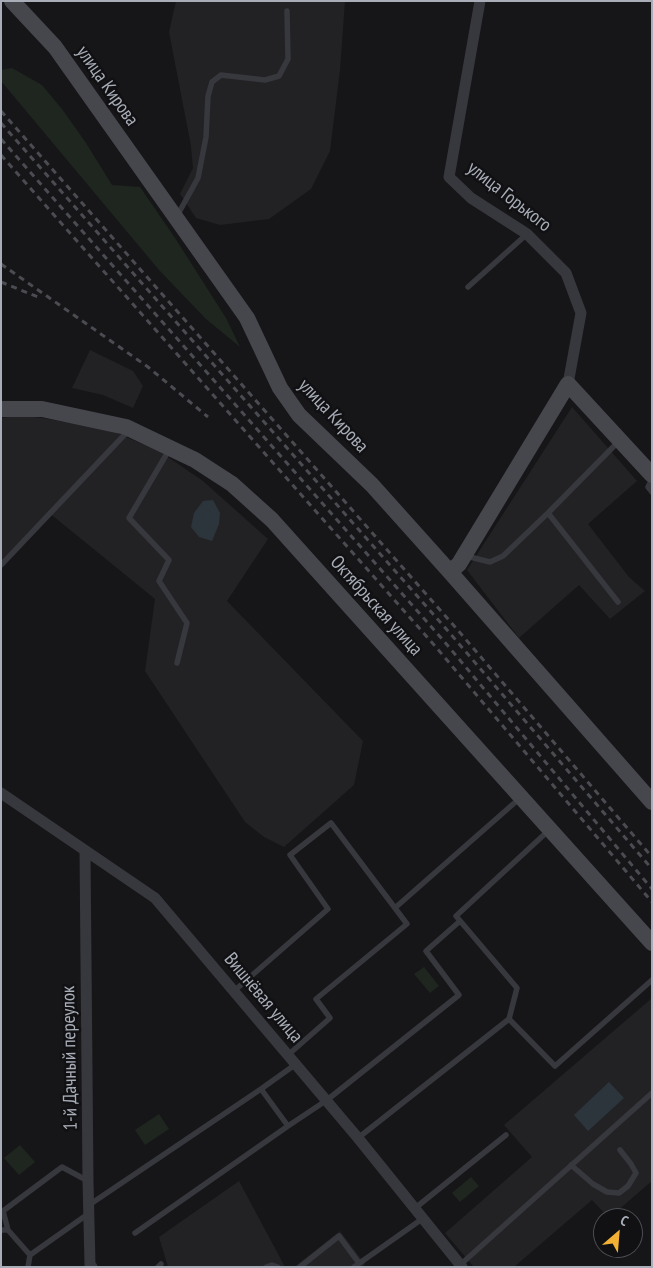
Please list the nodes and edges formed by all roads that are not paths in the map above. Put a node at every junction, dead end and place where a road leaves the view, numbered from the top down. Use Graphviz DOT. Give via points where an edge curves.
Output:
graph roads {
  1 [pos="12,1"];
  2 [pos="480,1"];
  3 [pos="287,11"];
  4 [pos="176,218"];
  5 [pos="528,234"];
  6 [pos="468,287"];
  7 [pos="568,384"];
  8 [pos="1,409"];
  9 [pos="130,429"];
  10 [pos="619,441"];
  11 [pos="171,447"];
  12 [pos="652,477"];
  13 [pos="652,492"];
  14 [pos="548,514"];
  15 [pos="464,555"];
  16 [pos="1,564"];
  17 [pos="450,572"];
  18 [pos="618,602"];
  19 [pos="177,663"];
  20 [pos="1,793"];
  21 [pos="521,797"];
  22 [pos="652,802"];
  23 [pos="550,829"];
  24 [pos="85,851"];
  25 [pos="396,907"];
  26 [pos="460,921"];
  27 [pos="652,943"];
  28 [pos="652,980"];
  29 [pos="234,990"];
  30 [pos="509,1019"];
  31 [pos="288,1054"];
  32 [pos="296,1064"];
  33 [pos="261,1089"];
  34 [pos="652,1093"];
  35 [pos="326,1100"];
  36 [pos="288,1126"];
  37 [pos="506,1135"];
  38 [pos="358,1138"];
  39 [pos="620,1150"];
  40 [pos="571,1165"];
  41 [pos="88,1181"];
  42 [pos="1,1202"];
  43 [pos="6,1209"];
  44 [pos="89,1209"];
  45 [pos="414,1209"];
  46 [pos="422,1219"];
  47 [pos="1,1230"];
  48 [pos="8,1230"];
  49 [pos="135,1233"];
  50 [pos="30,1255"];
  51 [pos="356,1265"];
  52 [pos="91,1266"];
  53 [pos="461,1266"];
  54 [pos="28,1267"];
  55 [pos="266,1267"];
  56 [pos="278,1267"];
  57 [pos="300,1267"];
  1 -- 4 [label="street, улица Кирова" via="55,47"];
  2 -- 5 [label="street, улица Горького" via="449,177 471,198"];
  3 -- 4 [label="lane" via="288,59 279,76 265,80 221,75 212,82 198,178"];
  4 -- 17 [label="street, улица Кирова" via="247,318 280,388 300,415 372,485"];
  5 -- 6 [label="lane"];
  5 -- 7 [label="street, улица Горького" via="566,273 581,313"];
  7 -- 10 [label="street"];
  7 -- 15 [label="street, улица Горького"];
  8 -- 9 [label="street, Октябрьская улица" via="42,409"];
  9 -- 11 [label="street, Октябрьская улица"];
  9 -- 16 [label="lane"];
  10 -- 12 [label="street"];
  10 -- 14 [label="lane"];
  11 -- 19 [label="lane" via="128,518 170,560 159,581 187,623"];
  11 -- 21 [label="street, Октябрьская улица" via="232,484 272,520"];
  12 -- 13 [label="lane" via="648,487"];
  14 -- 15 [label="lane" via="503,556 490,562"];
  14 -- 18 [label="lane"];
  15 -- 17 [label="street, улица Горького"];
  17 -- 22 [label="street, улица Кирова"];
  20 -- 24 [label="street, Вишнёвая улица"];
  21 -- 23 [label="street, Октябрьская улица"];
  21 -- 25 [label="lane"];
  23 -- 26 [label="lane" via="456,916"];
  23 -- 27 [label="street, Октябрьская улица"];
  24 -- 29 [label="street, Вишнёвая улица" via="155,898"];
  24 -- 41 [label="street, 1-й Дачный переулок"];
  25 -- 29 [label="lane" via="331,823 290,855 328,909"];
  25 -- 31 [label="lane" via="407,924 316,999 330,1018"];
  26 -- 30 [label="lane" via="517,988"];
  26 -- 35 [label="lane" via="426,951 459,995"];
  28 -- 30 [label="lane" via="555,1066"];
  29 -- 31 [label="street, Вишнёвая улица"];
  30 -- 38 [label="lane"];
  31 -- 32 [label="street, Вишнёвая улица"];
  32 -- 33 [label="lane"];
  32 -- 35 [label="street, Вишнёвая улица"];
  33 -- 36 [label="lane"];
  33 -- 44 [label="lane"];
  34 -- 40 [label="lane"];
  35 -- 36 [label="lane"];
  35 -- 38 [label="street, Вишнёвая улица"];
  36 -- 49 [label="lane"];
  37 -- 45 [label="lane"];
  38 -- 45 [label="street, Вишнёвая улица"];
  39 -- 40 [label="lane" via="636,1174 619,1192 607,1192"];
  40 -- 53 [label="lane"];
  41 -- 43 [label="lane" via="62,1168"];
  41 -- 44 [label="street, 1-й Дачный переулок"];
  42 -- 43 [label="lane"];
  43 -- 48 [label="lane"];
  44 -- 50 [label="lane"];
  44 -- 52 [label="street, 1-й Дачный переулок"];
  45 -- 46 [label="street, Вишнёвая улица"];
  46 -- 51 [label="lane"];
  46 -- 53 [label="street, Вишнёвая улица"];
  47 -- 48 [label="lane"];
  48 -- 50 [label="lane"];
  50 -- 54 [label="lane"];
  51 -- 57 [label="lane" via="339,1236"];
  55 -- 56 [label="lane"];
}
